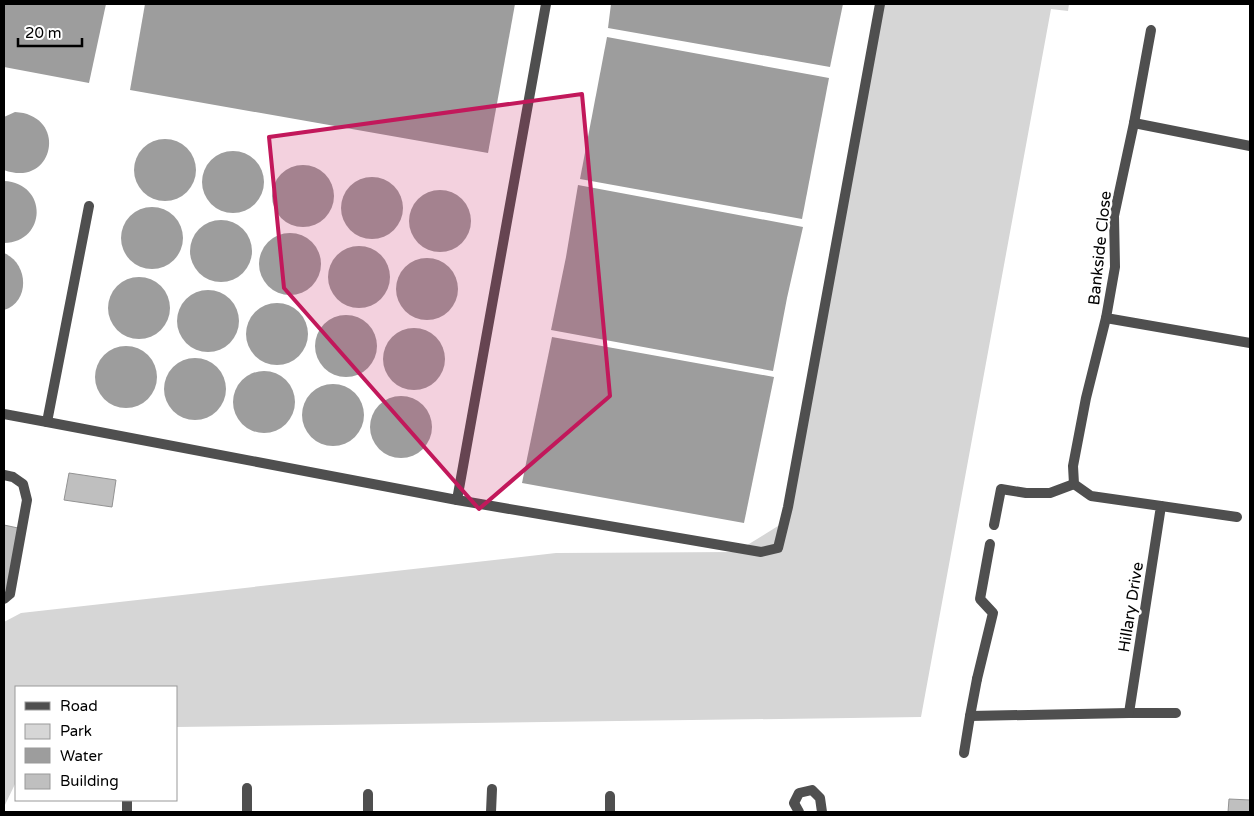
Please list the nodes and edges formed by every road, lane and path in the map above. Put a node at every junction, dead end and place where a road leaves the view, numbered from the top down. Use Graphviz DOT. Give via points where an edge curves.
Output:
graph roads {
  1 [pos="546,4"];
  2 [pos="880,4"];
  3 [pos="1151,30"];
  4 [pos="1134,123"];
  5 [pos="1250,146"];
  6 [pos="89,206"];
  7 [pos="1106,318"];
  8 [pos="1250,343"];
  9 [pos="4,414"];
  10 [pos="47,422"];
  11 [pos="4,475"];
  12 [pos="1074,484"];
  13 [pos="457,500"];
  14 [pos="1160,506"];
  15 [pos="1237,517"];
  16 [pos="994,525"];
  17 [pos="990,544"];
  18 [pos="4,600"];
  19 [pos="1129,713"];
  20 [pos="1176,713"];
  21 [pos="970,716"];
  22 [pos="964,752"];
  23 [pos="247,788"];
  24 [pos="492,789"];
  25 [pos="368,794"];
  26 [pos="610,796"];
  27 [pos="128,801"];
  28 [pos="127,812"];
  29 [pos="247,812"];
  30 [pos="368,812"];
  31 [pos="491,812"];
  32 [pos="610,812"];
  33 [pos="798,812"];
  34 [pos="822,812"];
  1 -- 13 [label="street"];
  2 -- 13 [label="street" via="778,548 761,552"];
  3 -- 4 [label="street, Bankside Close"];
  4 -- 5 [label="street"];
  4 -- 7 [label="street, Bankside Close" via="1114,216 1114,267"];
  6 -- 10 [label="street"];
  7 -- 8 [label="street, Bankside Close"];
  7 -- 12 [label="street, Bankside Close" via="1086,398 1073,466"];
  9 -- 10 [label="street"];
  10 -- 13 [label="street"];
  11 -- 18 [label="street" via="23,484 27,500 10,594"];
  12 -- 14 [label="street" via="1091,496"];
  12 -- 16 [label="street" via="1050,493 1001,489"];
  14 -- 15 [label="street"];
  14 -- 19 [label="street, Hillary Drive"];
  17 -- 21 [label="street" via="980,599 993,613"];
  19 -- 20 [label="street"];
  19 -- 21 [label="street"];
  21 -- 22 [label="street"];
  23 -- 29 [label="street"];
  24 -- 31 [label="street"];
  25 -- 30 [label="street"];
  26 -- 32 [label="street"];
  27 -- 28 [label="street"];
  33 -- 34 [label="street" via="794,803 799,793 812,790 820,798"];
}
